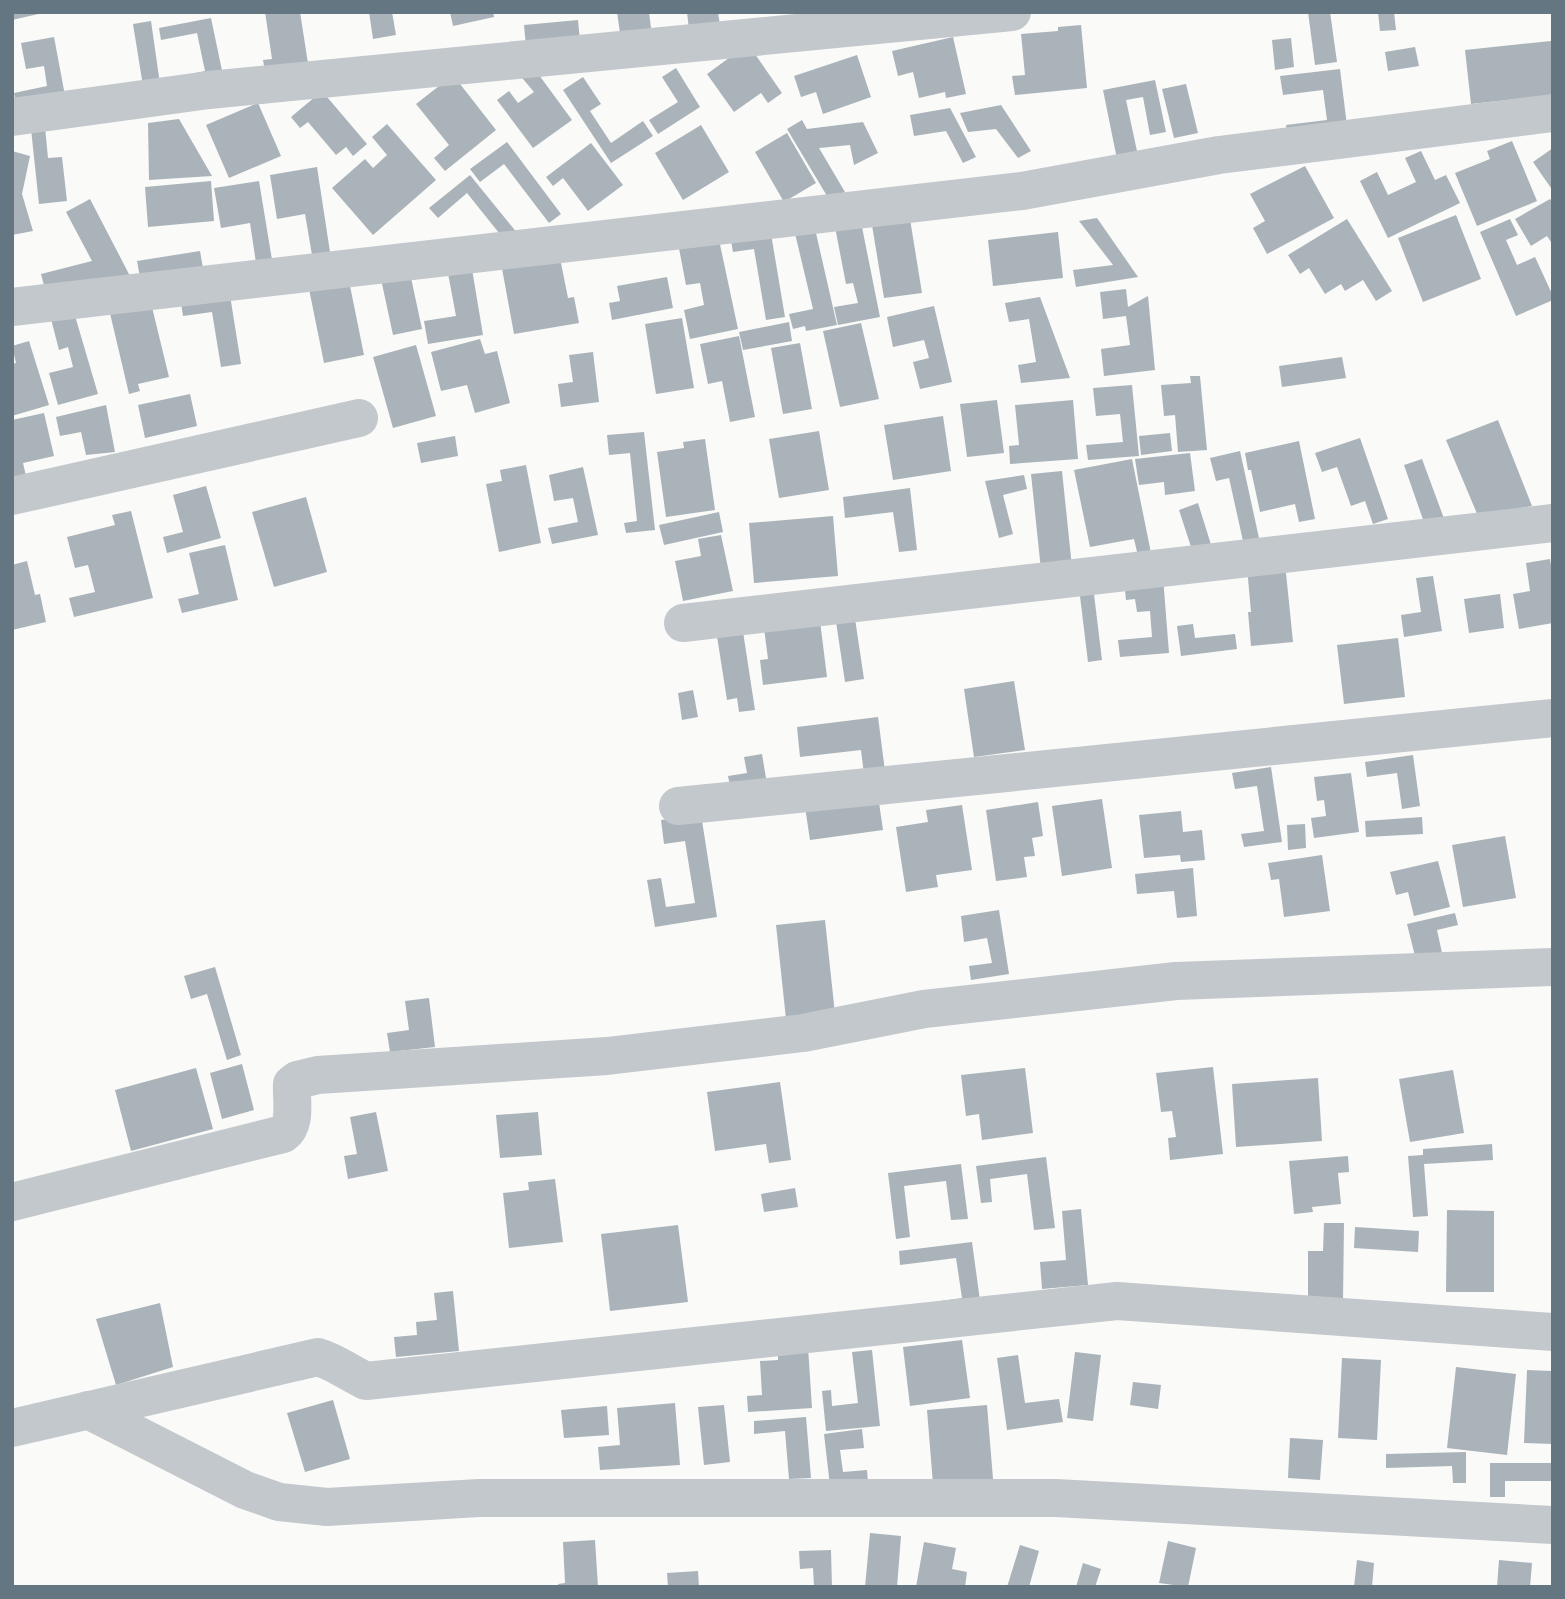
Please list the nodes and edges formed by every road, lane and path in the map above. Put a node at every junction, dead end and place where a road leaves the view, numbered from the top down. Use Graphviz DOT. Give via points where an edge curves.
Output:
graph roads {
  1 [pos="1012,12"];
  2 [pos="1553,113"];
  3 [pos="12,117"];
  4 [pos="12,307"];
  5 [pos="359,418"];
  6 [pos="12,496"];
  7 [pos="1553,523"];
  8 [pos="683,623"];
  9 [pos="1553,718"];
  10 [pos="678,806"];
  11 [pos="1553,967"];
  12 [pos="12,1202"];
  13 [pos="1553,1332"];
  14 [pos="88,1410"];
  15 [pos="12,1428"];
  16 [pos="1553,1525"];
  1 -- 3 [label="street" via="209,90"];
  2 -- 4 [label="street" via="1219,155 1022,191"];
  5 -- 6 [label="street"];
  7 -- 8 [label="street"];
  9 -- 10 [label="street"];
  11 -- 12 [label="street" via="1176,981 925,1009 803,1034 620,1054 318,1075 292,1084 291,1123 283,1134"];
  13 -- 14 [label="street" via="1116,1301 366,1381 318,1357"];
  14 -- 15 [label="street"];
  14 -- 16 [label="street" via="245,1490 279,1502 327,1507 479,1498 1056,1498"];
}
